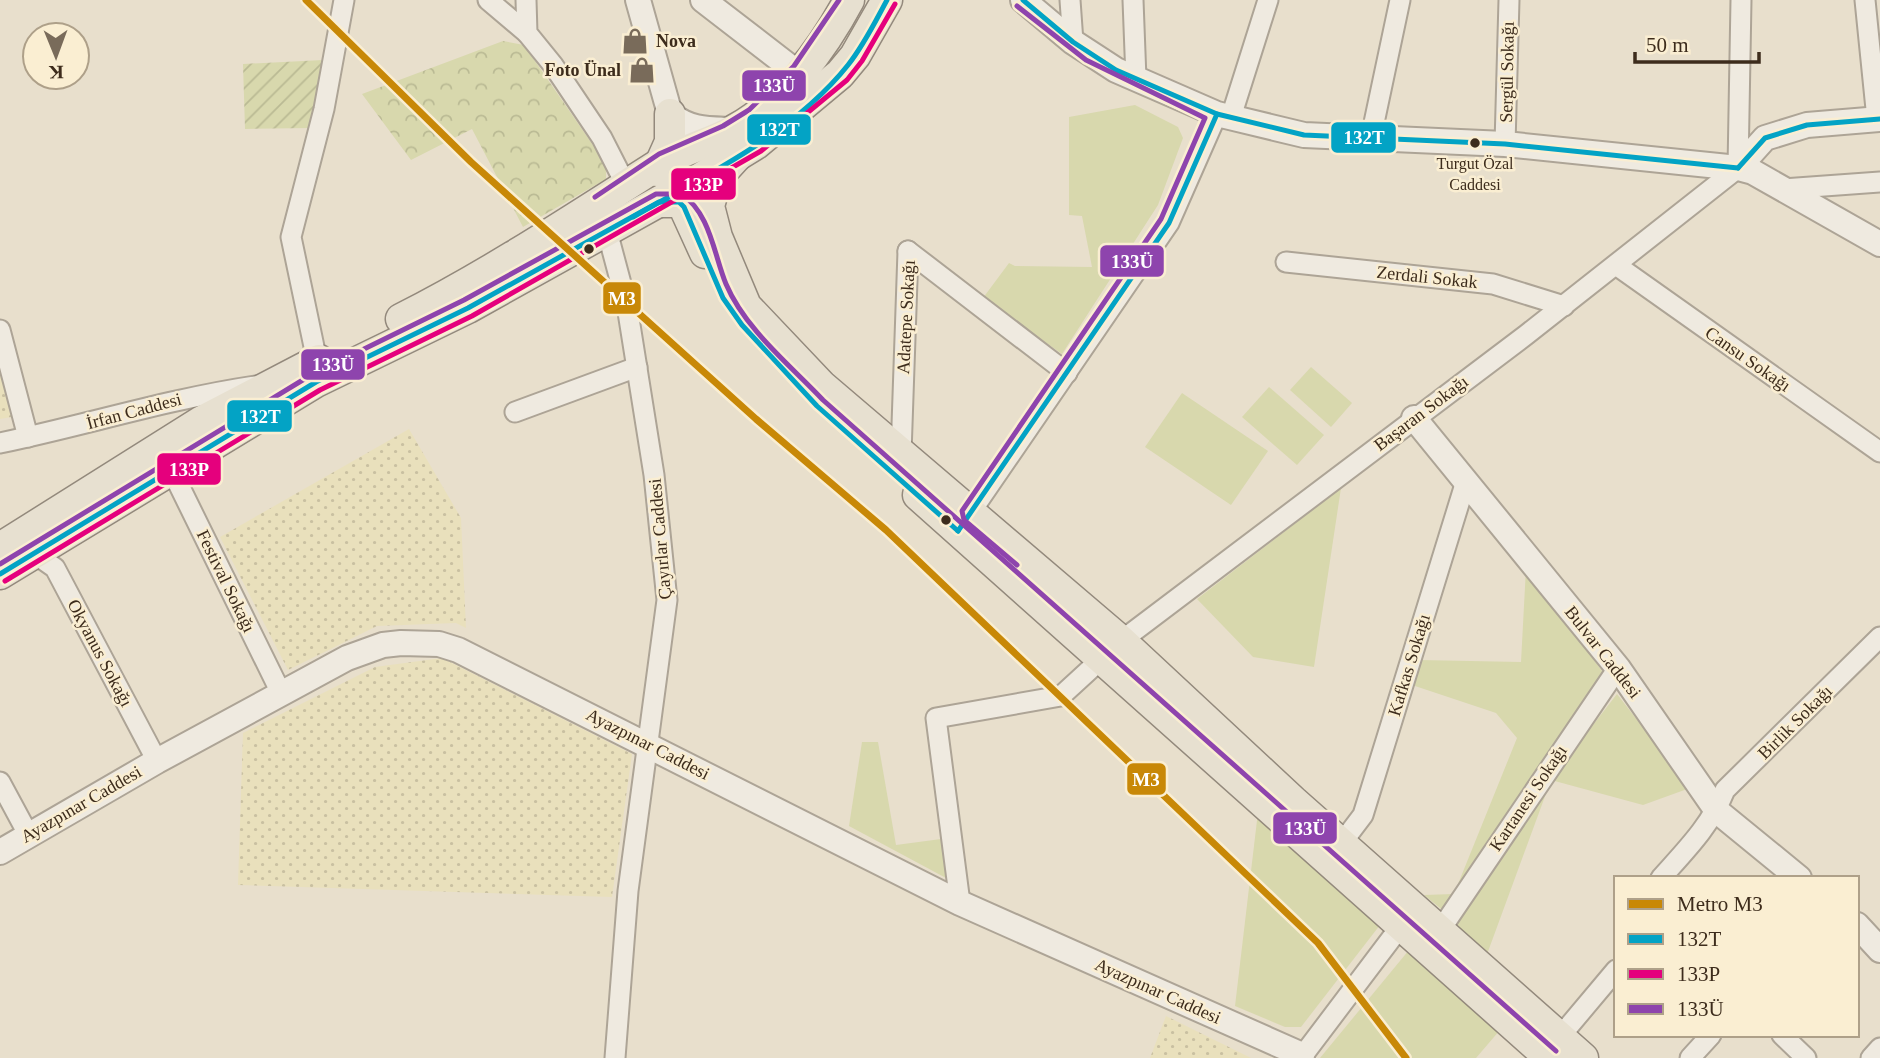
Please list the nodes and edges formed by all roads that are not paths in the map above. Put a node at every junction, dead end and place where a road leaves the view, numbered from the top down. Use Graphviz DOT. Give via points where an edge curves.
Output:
graph roads {
  1 [pos="344,0"];
  2 [pos="488,0"];
  3 [pos="526,0"];
  4 [pos="638,0"];
  5 [pos="703,0"];
  6 [pos="849,0"];
  7 [pos="887,0"];
  8 [pos="1023,0"];
  9 [pos="1070,0"];
  10 [pos="1133,0"];
  11 [pos="1268,0"];
  12 [pos="1400,0"];
  13 [pos="1508,0"];
  14 [pos="1741,0"];
  15 [pos="1865,0"];
  16 [pos="527,33"];
  17 [pos="1073,42"];
  18 [pos="799,74"];
  19 [pos="1136,79"];
  20 [pos="670,114"];
  21 [pos="1224,115"];
  22 [pos="1878,119"];
  23 [pos="1371,137"];
  24 [pos="736,143"];
  25 [pos="1505,144"];
  26 [pos="662,163"];
  27 [pos="1738,168"];
  28 [pos="694,182"];
  29 [pos="1880,182"];
  30 [pos="627,187"];
  31 [pos="1783,189"];
  32 [pos="659,202"];
  33 [pos="619,224"];
  34 [pos="694,226"];
  35 [pos="1880,244"];
  36 [pos="1286,262"];
  37 [pos="1616,265"];
  38 [pos="1564,306"];
  39 [pos="0,330"];
  40 [pos="317,361"];
  41 [pos="637,367"];
  42 [pos="1067,373"];
  43 [pos="268,384"];
  44 [pos="515,412"];
  45 [pos="1414,418"];
  46 [pos="28,437"];
  47 [pos="0,443"];
  48 [pos="1880,452"];
  49 [pos="901,454"];
  50 [pos="172,469"];
  51 [pos="1466,481"];
  52 [pos="964,522"];
  53 [pos="0,548"];
  54 [pos="35,554"];
  55 [pos="0,574"];
  56 [pos="1880,637"];
  57 [pos="1112,649"];
  58 [pos="1618,668"];
  59 [pos="281,693"];
  60 [pos="648,745"];
  61 [pos="157,761"];
  62 [pos="0,782"];
  63 [pos="1717,811"];
  64 [pos="28,834"];
  65 [pos="1342,844"];
  66 [pos="0,852"];
  67 [pos="1792,875"];
  68 [pos="1663,876"];
  69 [pos="960,903"];
  70 [pos="1400,927"];
  71 [pos="1859,927"];
  72 [pos="1441,929"];
  73 [pos="1880,950"];
  74 [pos="1614,972"];
  75 [pos="1708,1037"];
  76 [pos="1784,1037"];
  77 [pos="1880,1048"];
  78 [pos="1551,1050"];
  79 [pos="1301,1057"];
  80 [pos="615,1058"];
  81 [pos="1583,1058"];
  82 [pos="1690,1058"];
  83 [pos="1806,1058"];
  84 [pos="1871,1058"];
  1 -- 40 [label="street" via="324,109 291,237"];
  2 -- 16 [label="street"];
  3 -- 16 [label="street"];
  4 -- 20 [label="street"];
  5 -- 18 [label="street"];
  6 -- 18 [label="main road" via="828,40"];
  7 -- 24 [label="main road" via="855,57 840,74 766,136"];
  8 -- 17 [label="street"];
  9 -- 17 [label="street"];
  10 -- 19 [label="street"];
  11 -- 21 [label="street"];
  12 -- 23 [label="street"];
  13 -- 25 [label="street, Sergül Sokağı"];
  14 -- 27 [label="street"];
  15 -- 22 [label="street"];
  16 -- 30 [label="street" via="602,138"];
  17 -- 19 [label="street"];
  18 -- 24 [label="main road" via="755,116"];
  19 -- 21 [label="street"];
  20 -- 24 [label="street" via="683,125"];
  20 -- 26 [label="main road" via="670,142"];
  21 -- 23 [label="street" via="1304,135"];
  21 -- 42 [label="street" via="1169,223"];
  22 -- 27 [label="street" via="1807,125 1765,138"];
  23 -- 25 [label="street"];
  24 -- 26 [label="main road"];
  24 -- 28 [label="main road" via="709,153"];
  24 -- 49 [label="main road" via="710,193 709,206 746,306 822,386"];
  25 -- 27 [label="street"];
  26 -- 30 [label="main road"];
  26 -- 33 [label="main road"];
  27 -- 31 [label="street"];
  27 -- 37 [label="street, Başaran Sokağı"];
  28 -- 32 [label="main road"];
  28 -- 34 [label="main road"];
  29 -- 31 [label="street"];
  30 -- 40 [label="main road" via="429,305"];
  31 -- 35 [label="street"];
  32 -- 33 [label="main road"];
  32 -- 34 [label="main road" via="679,202"];
  33 -- 41 [label="street, Çayırlar Caddesi"];
  33 -- 50 [label="main road" via="468,308 316,382"];
  34 -- 52 [label="main road" via="723,298 743,325 817,406"];
  36 -- 38 [label="street, Zerdali Sokak" via="1493,284"];
  37 -- 38 [label="street, Başaran Sokağı"];
  37 -- 48 [label="street, Cansu Sokağı"];
  38 -- 45 [label="street, Başaran Sokağı"];
  39 -- 46 [label="street"];
  40 -- 43 [label="main road"];
  41 -- 44 [label="street"];
  41 -- 60 [label="street, Çayırlar Caddesi" via="667,600"];
  42 -- 49 [label="street, Adatepe Sokağı" via="908,251"];
  42 -- 52 [label="street"];
  43 -- 46 [label="street, İrfan Caddesi" via="189,396"];
  43 -- 53 [label="main road"];
  45 -- 51 [label="street, Bulvar Caddesi"];
  45 -- 57 [label="street, Başaran Sokağı"];
  46 -- 47 [label="street, İrfan Caddesi"];
  49 -- 52 [label="main road"];
  50 -- 54 [label="main road"];
  50 -- 59 [label="street, Festival Sokağı"];
  51 -- 58 [label="street, Bulvar Caddesi"];
  51 -- 65 [label="street, Kafkas Sokağı" via="1363,815"];
  52 -- 57 [label="main road"];
  54 -- 55 [label="main road"];
  54 -- 61 [label="street, Okyanus Sokağı" via="55,568"];
  56 -- 63 [label="street, Birlik Sokağı" via="1725,790"];
  57 -- 65 [label="main road"];
  57 -- 69 [label="street, Başaran Sokağı" via="1061,696 936,718"];
  57 -- 70 [label="main road"];
  58 -- 63 [label="street, Bulvar Caddesi"];
  58 -- 72 [label="street, Kartanesi Sokağı"];
  59 -- 60 [label="street, Ayazpınar Caddesi" via="365,651 401,643 439,644 458,649"];
  59 -- 61 [label="street, Ayazpınar Caddesi"];
  60 -- 69 [label="street, Ayazpınar Caddesi"];
  60 -- 80 [label="street, Çayırlar Caddesi" via="628,891"];
  61 -- 64 [label="street, Ayazpınar Caddesi"];
  62 -- 64 [label="street"];
  63 -- 67 [label="street, Bulvar Caddesi"];
  63 -- 68 [label="street, Birlik Sokağı"];
  64 -- 66 [label="street, Ayazpınar Caddesi"];
  65 -- 72 [label="main road"];
  69 -- 79 [label="street, Ayazpınar Caddesi"];
  70 -- 78 [label="main road"];
  70 -- 79 [label="street"];
  71 -- 73 [label="street"];
  72 -- 78 [label="main road"];
  74 -- 78 [label="street"];
  75 -- 82 [label="street"];
  76 -- 83 [label="street"];
  77 -- 84 [label="street"];
  78 -- 81 [label="main road"];
}
